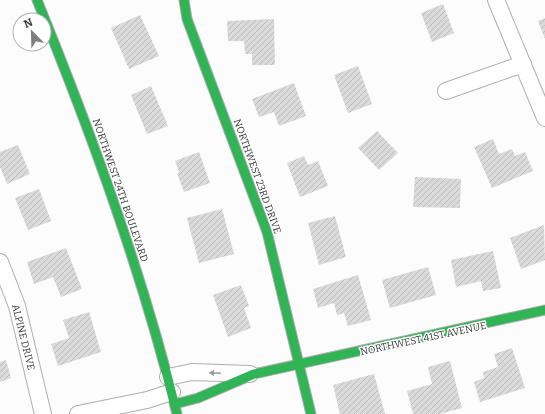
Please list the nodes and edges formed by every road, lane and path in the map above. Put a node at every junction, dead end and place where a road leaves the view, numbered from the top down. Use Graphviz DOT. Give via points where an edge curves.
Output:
graph roads {
  1 [pos="38,0"];
  2 [pos="184,0"];
  3 [pos="496,0"];
  4 [pos="522,64"];
  5 [pos="446,91"];
  6 [pos="545,118"];
  7 [pos="0,262"];
  8 [pos="545,310"];
  9 [pos="300,364"];
  10 [pos="254,374"];
  11 [pos="172,391"];
  12 [pos="43,414"];
  13 [pos="78,414"];
  14 [pos="177,414"];
  15 [pos="311,414"];
  1 -- 11 [label="street, NORTHWEST 24TH BOULEVARD" via="125,227"];
  2 -- 9 [label="street, NORTHWEST 23RD DRIVE" via="187,19 268,232"];
  3 -- 4 [label="street"];
  4 -- 5 [label="street"];
  4 -- 6 [label="street"];
  7 -- 12 [label="street, ALPINE DRIVE" via="17,306"];
  8 -- 9 [label="street, NORTHWEST 41ST AVENUE"];
  9 -- 10 [label="street"];
  9 -- 15 [label="street, NORTHWEST 23RD DRIVE"];
  10 -- 11 [label="street" via="198,398"];
  10 -- 11 [label="street, one-way" via="192,372"];
  11 -- 13 [label="street" via="147,400"];
  11 -- 14 [label="street, NORTHWEST 24TH BOULEVARD"];
}
